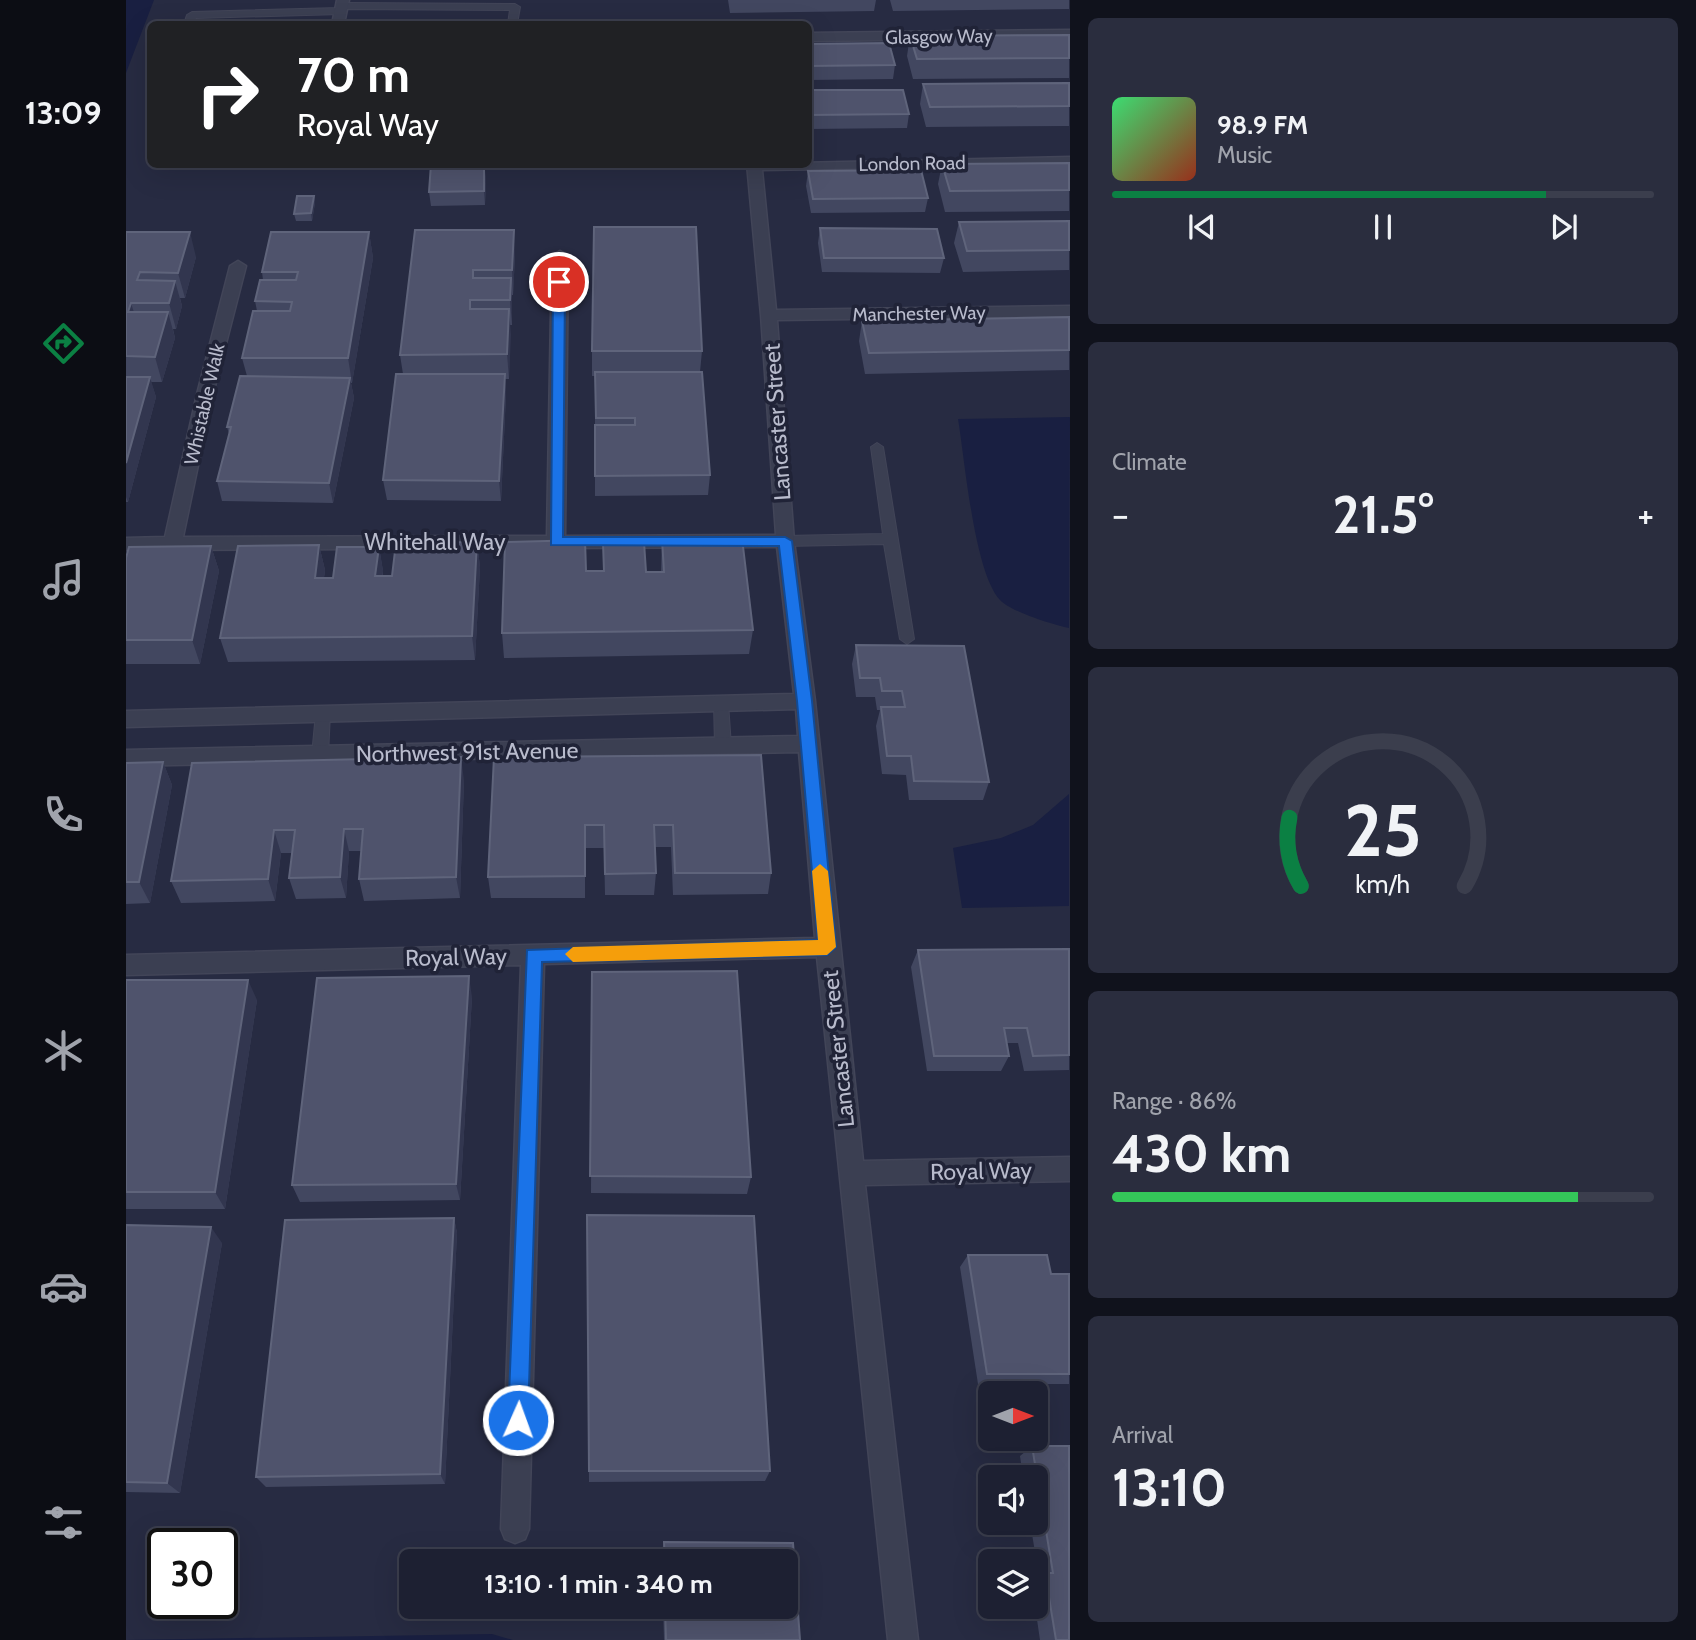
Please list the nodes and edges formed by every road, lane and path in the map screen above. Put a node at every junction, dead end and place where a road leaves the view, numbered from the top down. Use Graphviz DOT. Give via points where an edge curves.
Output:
graph roads {
  1 [pos="341,10"];
  2 [pos="190,21"];
  3 [pos="513,21"];
  4 [pos="1069,34"];
  5 [pos="812,37"];
  6 [pos="1069,161"];
  7 [pos="812,164"];
  8 [pos="754,168"];
  9 [pos="560,256"];
  10 [pos="238,266"];
  11 [pos="1069,311"];
  12 [pos="769,315"];
  13 [pos="877,447"];
  14 [pos="890,539"];
  15 [pos="785,541"];
  16 [pos="173,542"];
  17 [pos="556,542"];
  18 [pos="126,544"];
  19 [pos="906,639"];
  20 [pos="805,701"];
  21 [pos="721,703"];
  22 [pos="323,713"];
  23 [pos="126,719"];
  24 [pos="808,744"];
  25 [pos="723,746"];
  26 [pos="320,755"];
  27 [pos="126,758"];
  28 [pos="827,947"];
  29 [pos="533,955"];
  30 [pos="126,965"];
  31 [pos="1069,1169"];
  32 [pos="851,1173"];
  33 [pos="514,1529"];
  34 [pos="902,1640"];
  1 -- 2 [label="lane" via="192,15"];
  1 -- 3 [label="lane" via="515,7"];
  4 -- 5 [label="street, Glasgow Way"];
  6 -- 7 [label="street, London Road"];
  8 -- 12 [label="street, Lancaster Street"];
  9 -- 17 [label="street"];
  10 -- 16 [label="street, Whistable Walk"];
  11 -- 12 [label="street, Manchester Way"];
  12 -- 15 [label="street, Lancaster Street"];
  13 -- 14 [label="lane"];
  14 -- 15 [label="lane"];
  14 -- 19 [label="lane"];
  15 -- 17 [label="street, Whitehall Way"];
  15 -- 20 [label="street, Lancaster Street"];
  16 -- 17 [label="street, Whitehall Way"];
  16 -- 18 [label="street, Whitehall Way"];
  20 -- 21 [label="street, Northwest 91st Avenue"];
  20 -- 24 [label="street, Lancaster Street"];
  21 -- 22 [label="street, Northwest 91st Avenue"];
  21 -- 25 [label="lane"];
  22 -- 23 [label="street, Northwest 91st Avenue"];
  22 -- 26 [label="lane"];
  24 -- 25 [label="street, Northwest 91st Avenue"];
  24 -- 28 [label="street, Lancaster Street"];
  25 -- 26 [label="street, Northwest 91st Avenue"];
  26 -- 27 [label="street, Northwest 91st Avenue"];
  28 -- 29 [label="street, Royal Way"];
  28 -- 32 [label="street, Lancaster Street"];
  29 -- 30 [label="street, Royal Way"];
  29 -- 33 [label="street"];
  31 -- 32 [label="street, Royal Way"];
  32 -- 34 [label="street, Lancaster Street"];
}
